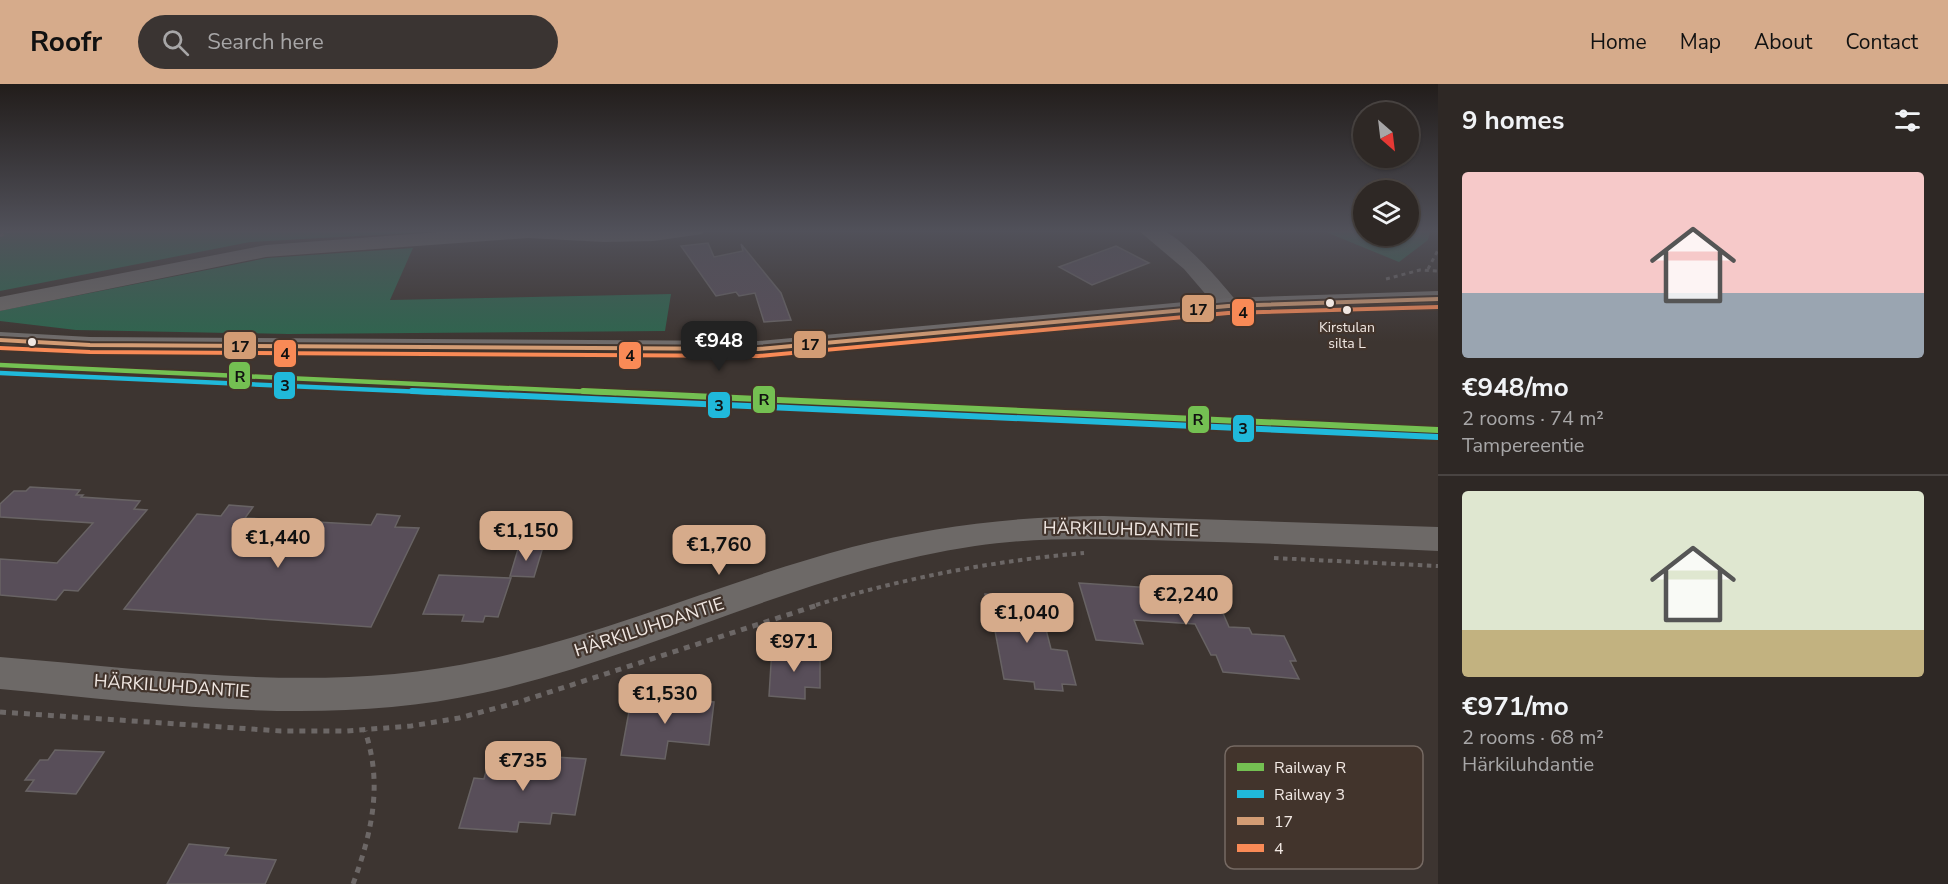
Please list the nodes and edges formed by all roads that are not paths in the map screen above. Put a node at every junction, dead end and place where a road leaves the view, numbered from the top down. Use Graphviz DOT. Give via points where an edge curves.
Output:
graph roads {
  1 [pos="184,267"];
  2 [pos="1194,267"];
  3 [pos="1438,299"];
  4 [pos="0,304"];
  5 [pos="1228,306"];
  6 [pos="0,340"];
  7 [pos="1438,539"];
  8 [pos="0,673"];
  1 -- 4 [label="street"];
  2 -- 5 [label="street"];
  3 -- 5 [label="main road"];
  5 -- 6 [label="main road" via="758,349 113,345"];
  7 -- 8 [label="street, HÄRKILUHDANTIE" via="1071,526 973,534 875,554 551,659 437,686 380,692 270,694"];
}
